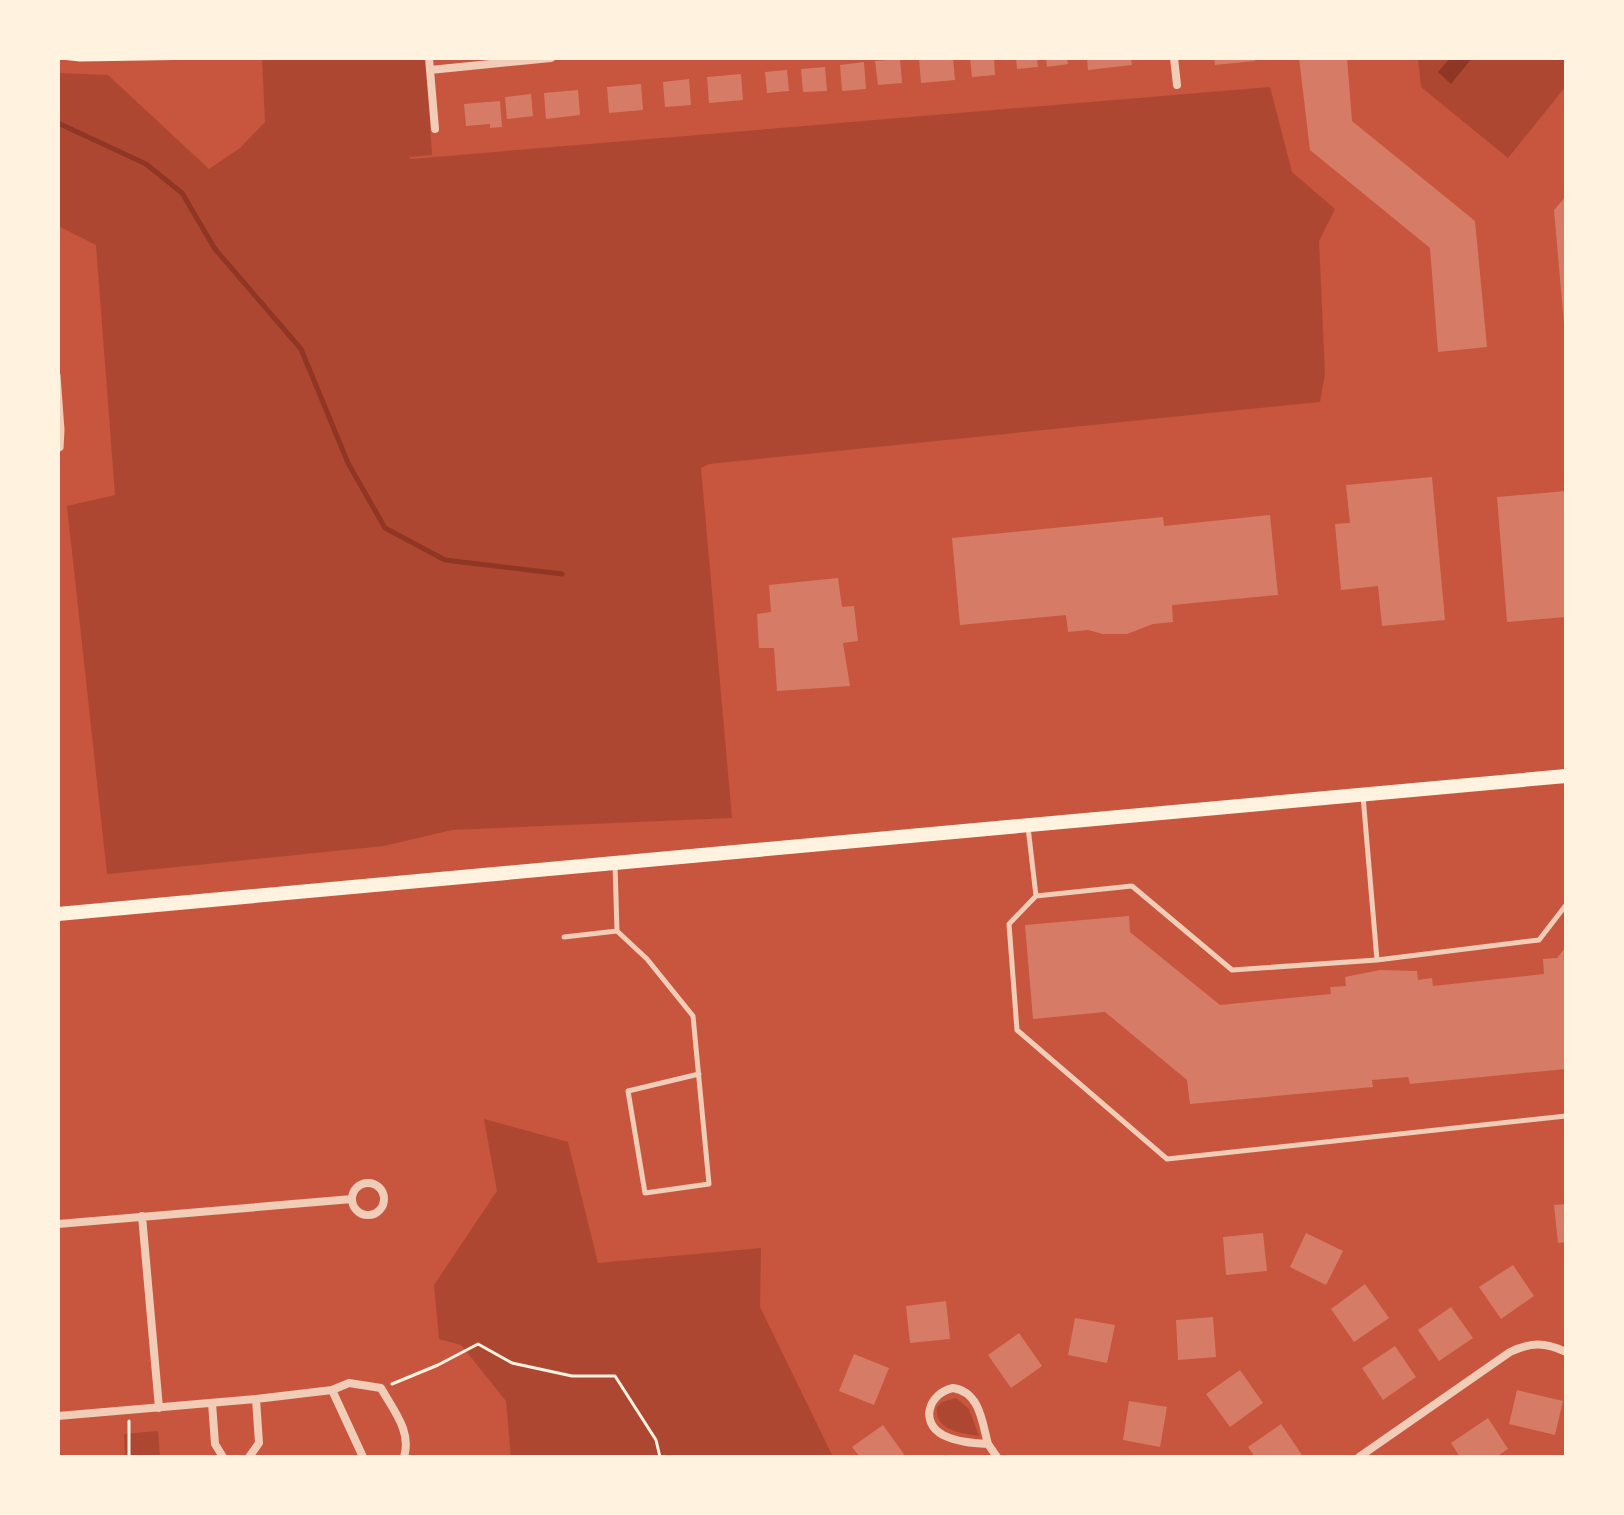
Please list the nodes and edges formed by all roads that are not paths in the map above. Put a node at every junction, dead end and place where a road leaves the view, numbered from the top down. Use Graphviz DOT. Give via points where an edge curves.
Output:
graph roads {
  1 [pos="429,58"];
  2 [pos="551,58"];
  3 [pos="1174,58"];
  4 [pos="430,70"];
  5 [pos="1177,85"];
  6 [pos="435,129"];
  7 [pos="58,375"];
  8 [pos="58,450"];
  9 [pos="1566,776"];
  10 [pos="1363,795"];
  11 [pos="1027,826"];
  12 [pos="615,863"];
  13 [pos="1036,896"];
  14 [pos="1566,905"];
  15 [pos="58,914"];
  16 [pos="617,931"];
  17 [pos="564,937"];
  18 [pos="1377,960"];
  19 [pos="699,1074"];
  20 [pos="1566,1116"];
  21 [pos="352,1199"];
  22 [pos="142,1216"];
  23 [pos="58,1224"];
  24 [pos="1566,1352"];
  25 [pos="332,1390"];
  26 [pos="256,1399"];
  27 [pos="212,1403"];
  28 [pos="159,1408"];
  29 [pos="58,1416"];
  30 [pos="988,1444"];
  31 [pos="223,1457"];
  32 [pos="249,1457"];
  33 [pos="363,1457"];
  34 [pos="404,1457"];
  35 [pos="997,1457"];
  36 [pos="1359,1457"];
  1 -- 4 [label="street"];
  2 -- 4 [label="street"];
  3 -- 5 [label="street"];
  4 -- 6 [label="street"];
  7 -- 8 [label="lane"];
  9 -- 10 [label="main road"];
  10 -- 11 [label="main road"];
  10 -- 18 [label="lane"];
  11 -- 12 [label="main road"];
  11 -- 13 [label="lane"];
  12 -- 15 [label="main road"];
  12 -- 16 [label="lane"];
  13 -- 18 [label="lane" via="1132,886 1232,970"];
  13 -- 20 [label="lane" via="1009,924 1017,1030 1167,1159"];
  14 -- 18 [label="lane" via="1539,940"];
  16 -- 17 [label="lane"];
  16 -- 19 [label="lane" via="693,1016"];
  19 -- 19 [label="lane" via="709,1184 645,1193 628,1091"];
  21 -- 21 [label="street" via="357,1211 369,1215 381,1209 385,1197 378,1186 366,1182 357,1186"];
  21 -- 22 [label="street"];
  22 -- 23 [label="street"];
  22 -- 28 [label="street"];
  24 -- 36 [label="street" via="1528,1343 1510,1352"];
  25 -- 26 [label="street"];
  25 -- 33 [label="street"];
  25 -- 34 [label="street" via="349,1383 381,1388 405,1430"];
  26 -- 27 [label="street"];
  26 -- 32 [label="street" via="259,1443"];
  27 -- 28 [label="street"];
  27 -- 31 [label="street" via="215,1444"];
  28 -- 29 [label="street"];
  30 -- 30 [label="street" via="968,1393 945,1389 933,1399 929,1415 936,1430"];
  30 -- 35 [label="street"];
}
